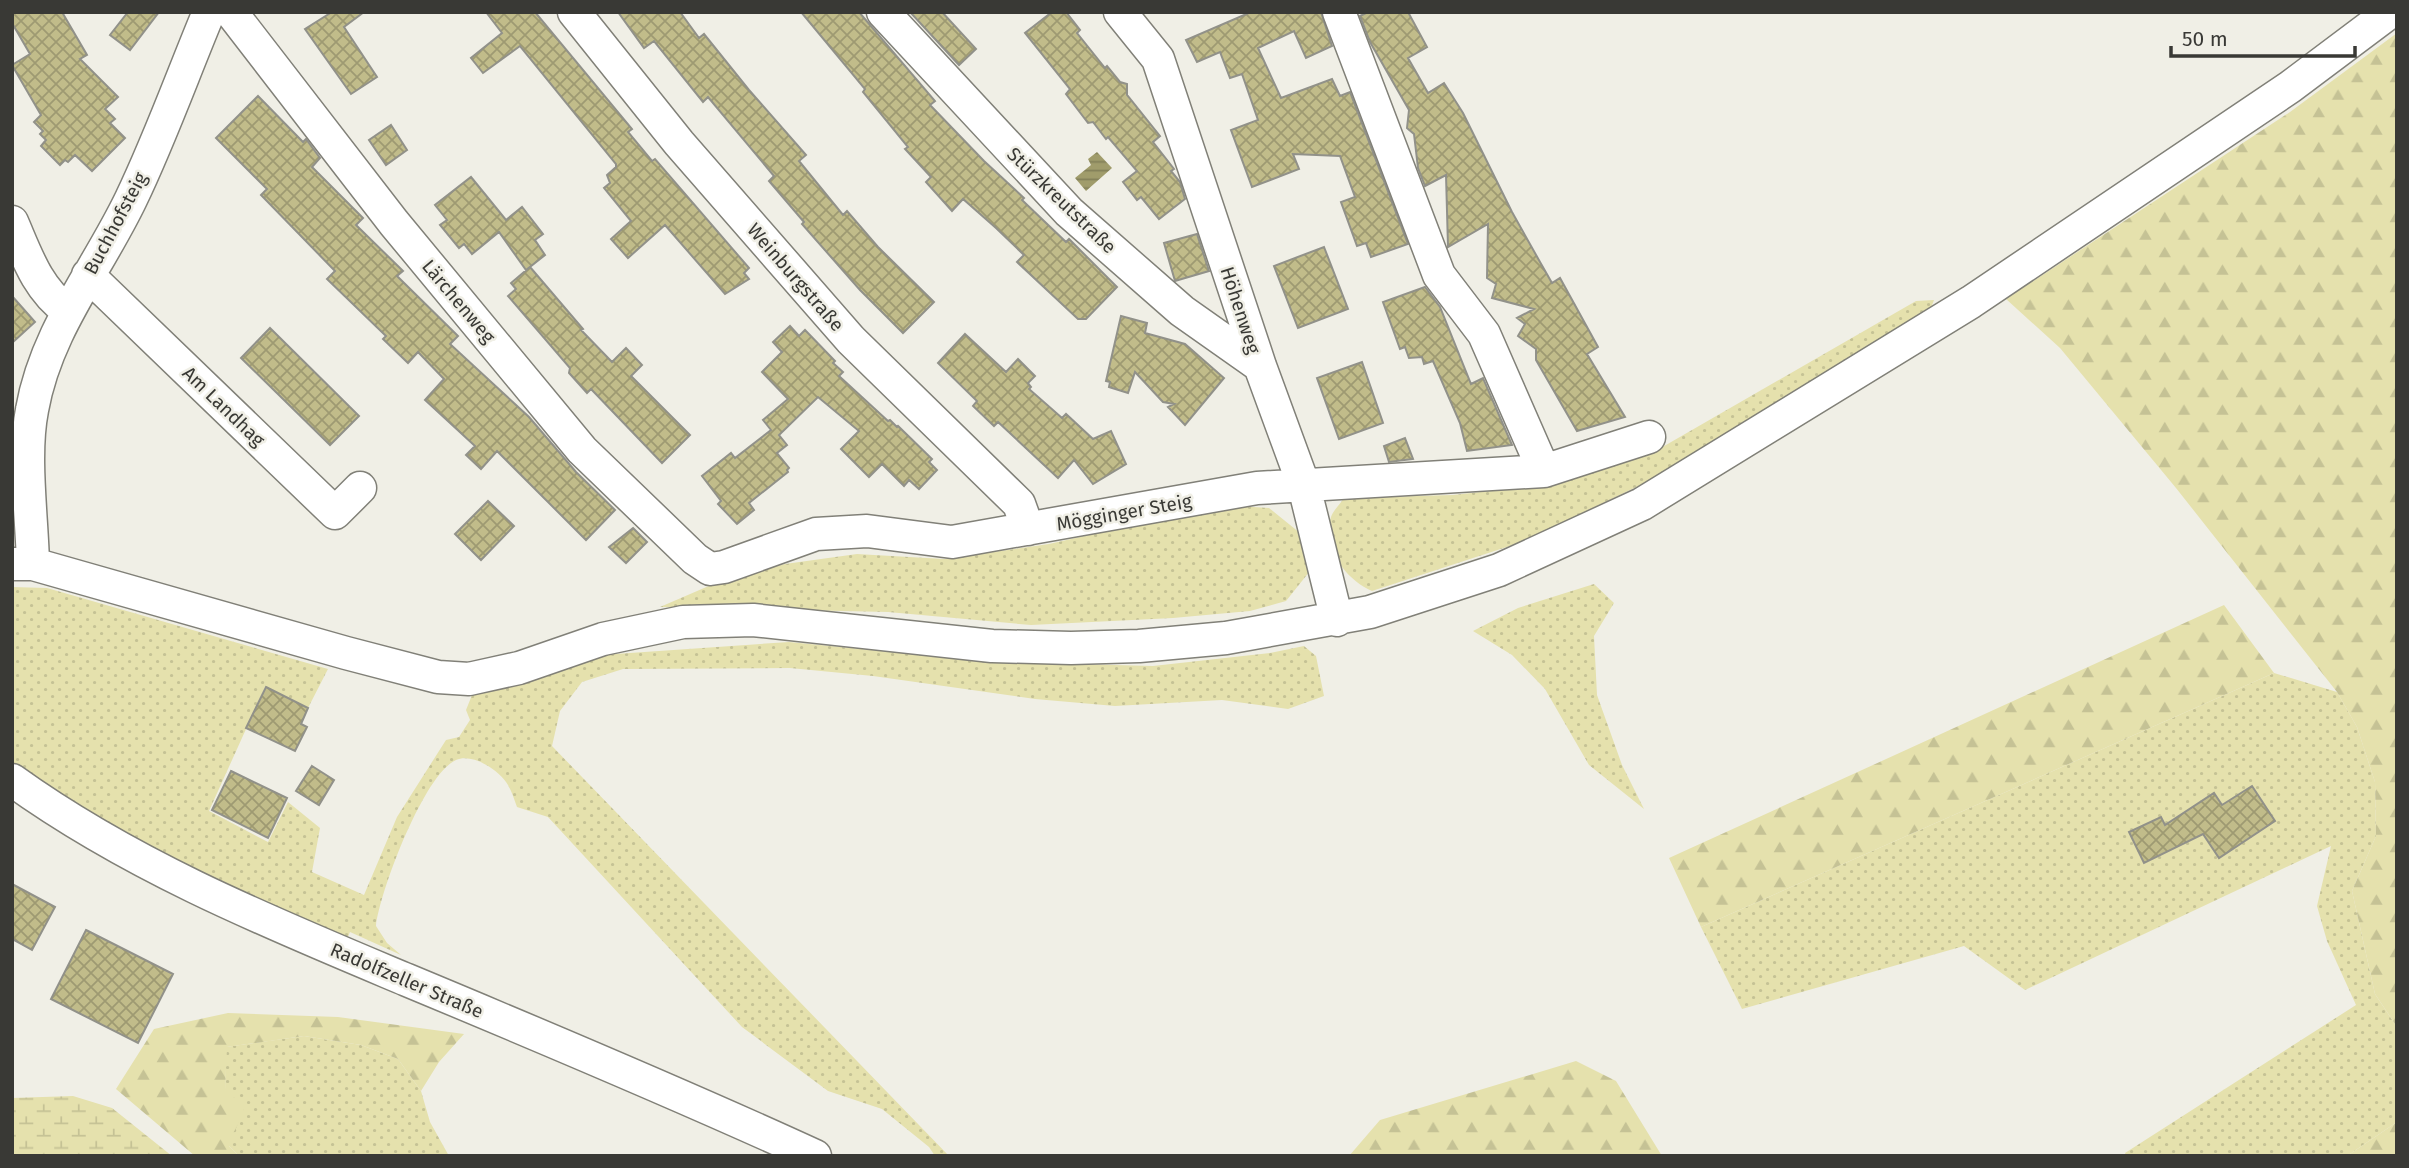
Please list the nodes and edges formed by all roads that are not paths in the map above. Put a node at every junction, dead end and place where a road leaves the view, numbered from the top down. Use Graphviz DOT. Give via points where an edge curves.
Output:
graph roads {
  1 [pos="209,12"];
  2 [pos="231,12"];
  3 [pos="574,12"];
  4 [pos="883,12"];
  5 [pos="1120,12"];
  6 [pos="1339,12"];
  7 [pos="2390,12"];
  8 [pos="12,222"];
  9 [pos="88,275"];
  10 [pos="67,310"];
  11 [pos="1260,366"];
  12 [pos="20,434"];
  13 [pos="1649,437"];
  14 [pos="1544,471"];
  15 [pos="1304,486"];
  16 [pos="360,488"];
  17 [pos="1028,529"];
  18 [pos="23,564"];
  19 [pos="710,569"];
  20 [pos="1337,620"];
  21 [pos="12,779"];
  22 [pos="815,1156"];
  1 -- 9 [label="street, Buchhofsteig" via="131,200"];
  2 -- 19 [label="street, Lärchenweg" via="394,223 582,450"];
  3 -- 17 [label="street, Weinburgstraße" via="679,143 851,340 1019,504"];
  4 -- 11 [label="street, Stürzkreutstraße" via="1069,212 1182,311"];
  5 -- 11 [label="street, Höhenweg" via="1158,59"];
  6 -- 14 [label="street" via="1439,275 1483,334"];
  7 -- 20 [label="street" via="2290,87 1971,302 1642,504 1499,570"];
  8 -- 10 [label="street" via="34,272 49,295"];
  9 -- 10 [label="street, Buchhofsteig"];
  9 -- 16 [label="street, Am Landhag" via="335,513"];
  10 -- 12 [label="street, Buchhofsteig"];
  11 -- 15 [label="street, Höhenweg"];
  12 -- 18 [label="street, Buchhofsteig"];
  13 -- 14 [label="street, Mögginger Steig"];
  14 -- 15 [label="street, Mögginger Steig"];
  15 -- 17 [label="street, Mögginger Steig" via="1257,488"];
  15 -- 20 [label="street, Höhenweg"];
  17 -- 19 [label="street, Mögginger Steig" via="952,542 867,531 816,534"];
  18 -- 20 [label="street" via="438,677 469,679 519,668 603,639 683,622 753,620 992,646 1071,648 1226,638"];
  21 -- 22 [label="street, Radolfzeller Straße" via="104,841 255,916"];
}
